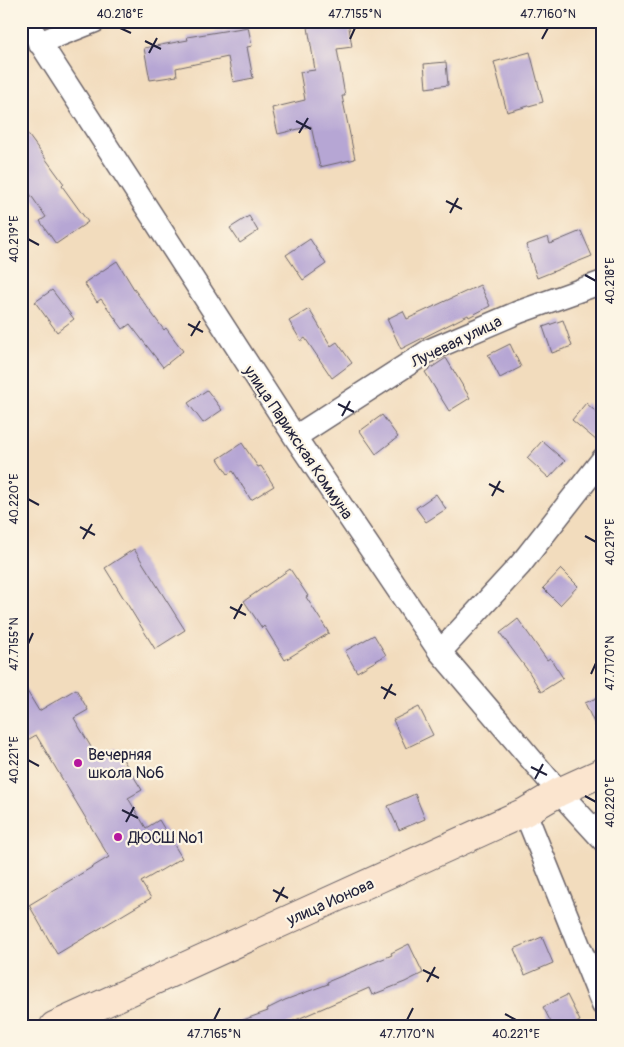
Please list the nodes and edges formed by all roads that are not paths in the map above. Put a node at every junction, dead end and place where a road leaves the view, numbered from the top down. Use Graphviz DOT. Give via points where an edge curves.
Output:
graph roads {
  1 [pos="26,21"];
  2 [pos="95,21"];
  3 [pos="39,43"];
  4 [pos="603,282"];
  5 [pos="295,437"];
  6 [pos="603,460"];
  7 [pos="440,652"];
  8 [pos="603,772"];
  9 [pos="559,792"];
  10 [pos="525,812"];
  11 [pos="603,840"];
  12 [pos="603,1005"];
  13 [pos="54,1026"];
  1 -- 3 [label="street, улица Парижская Коммуна"];
  2 -- 3 [label="street"];
  3 -- 5 [label="street, улица Парижская Коммуна"];
  4 -- 5 [label="street, Лучевая улица" via="519,312 430,350"];
  5 -- 7 [label="street, улица Парижская Коммуна"];
  6 -- 7 [label="street" via="520,565"];
  7 -- 9 [label="street, улица Парижская Коммуна"];
  8 -- 9 [label="main road, улица Ионова"];
  9 -- 10 [label="main road, улица Ионова"];
  9 -- 11 [label="street, улица Парижская Коммуна"];
  10 -- 12 [label="street"];
  10 -- 13 [label="main road, улица Ионова"];
}
